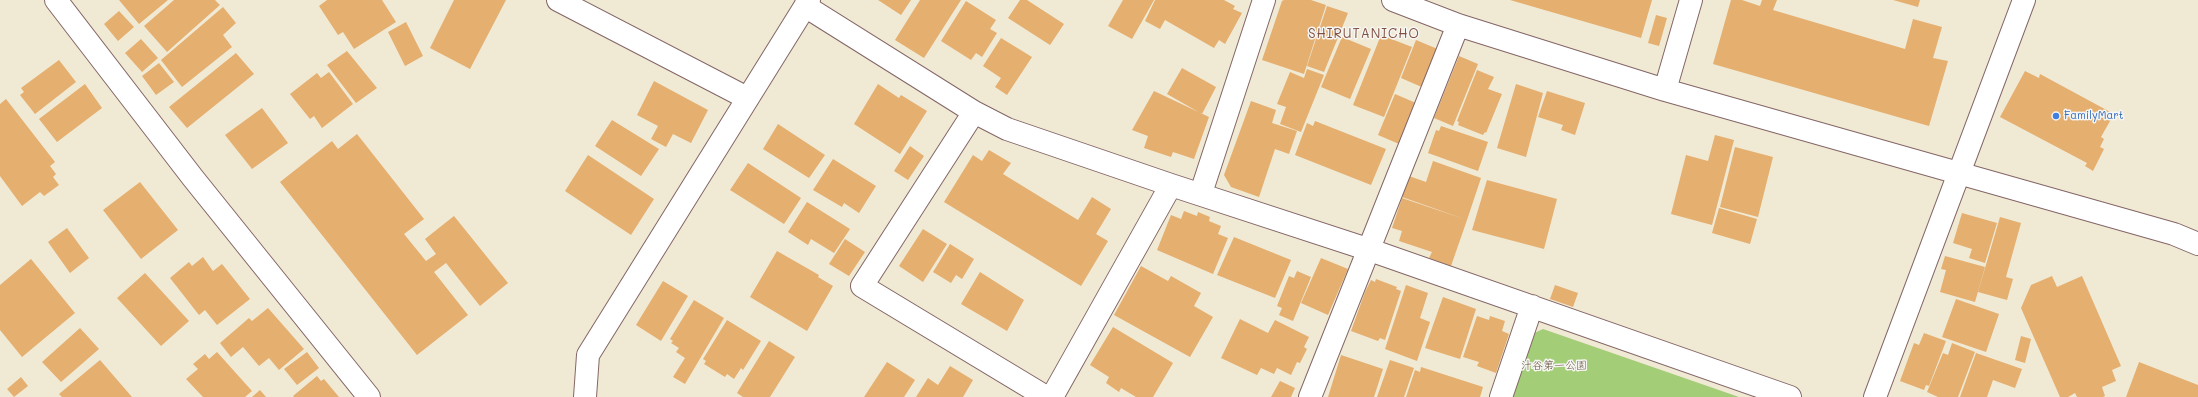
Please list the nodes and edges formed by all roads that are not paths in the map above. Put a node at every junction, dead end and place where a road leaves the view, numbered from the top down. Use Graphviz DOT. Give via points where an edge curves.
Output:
graph roads {
  1 [pos="56,0"];
  2 [pos="558,0"];
  3 [pos="1264,0"];
  4 [pos="1393,0"];
  5 [pos="1691,0"];
  6 [pos="2024,0"];
  7 [pos="807,3"];
  8 [pos="1458,25"];
  9 [pos="1666,90"];
  10 [pos="747,98"];
  11 [pos="974,112"];
  12 [pos="1958,174"];
  13 [pos="1171,185"];
  14 [pos="1201,193"];
  15 [pos="2198,244"];
  16 [pos="1370,250"];
  17 [pos="1532,306"];
  18 [pos="369,397"];
  19 [pos="585,397"];
  20 [pos="1046,397"];
  21 [pos="1052,397"];
  22 [pos="1310,397"];
  23 [pos="1501,397"];
  24 [pos="1790,397"];
  25 [pos="1875,397"];
  1 -- 18 [label="street" via="193,178"];
  2 -- 10 [label="street"];
  3 -- 14 [label="street"];
  4 -- 8 [label="street"];
  5 -- 9 [label="street"];
  6 -- 12 [label="street"];
  7 -- 10 [label="street"];
  7 -- 11 [label="street"];
  8 -- 9 [label="street"];
  8 -- 16 [label="street"];
  9 -- 12 [label="street"];
  10 -- 19 [label="street" via="588,354"];
  11 -- 13 [label="street" via="1007,129"];
  11 -- 20 [label="street" via="862,286"];
  12 -- 15 [label="street" via="2174,234"];
  12 -- 25 [label="street"];
  13 -- 14 [label="street"];
  13 -- 21 [label="street"];
  14 -- 16 [label="street"];
  16 -- 17 [label="street"];
  16 -- 22 [label="street"];
  17 -- 23 [label="street"];
  17 -- 24 [label="street"];
}
